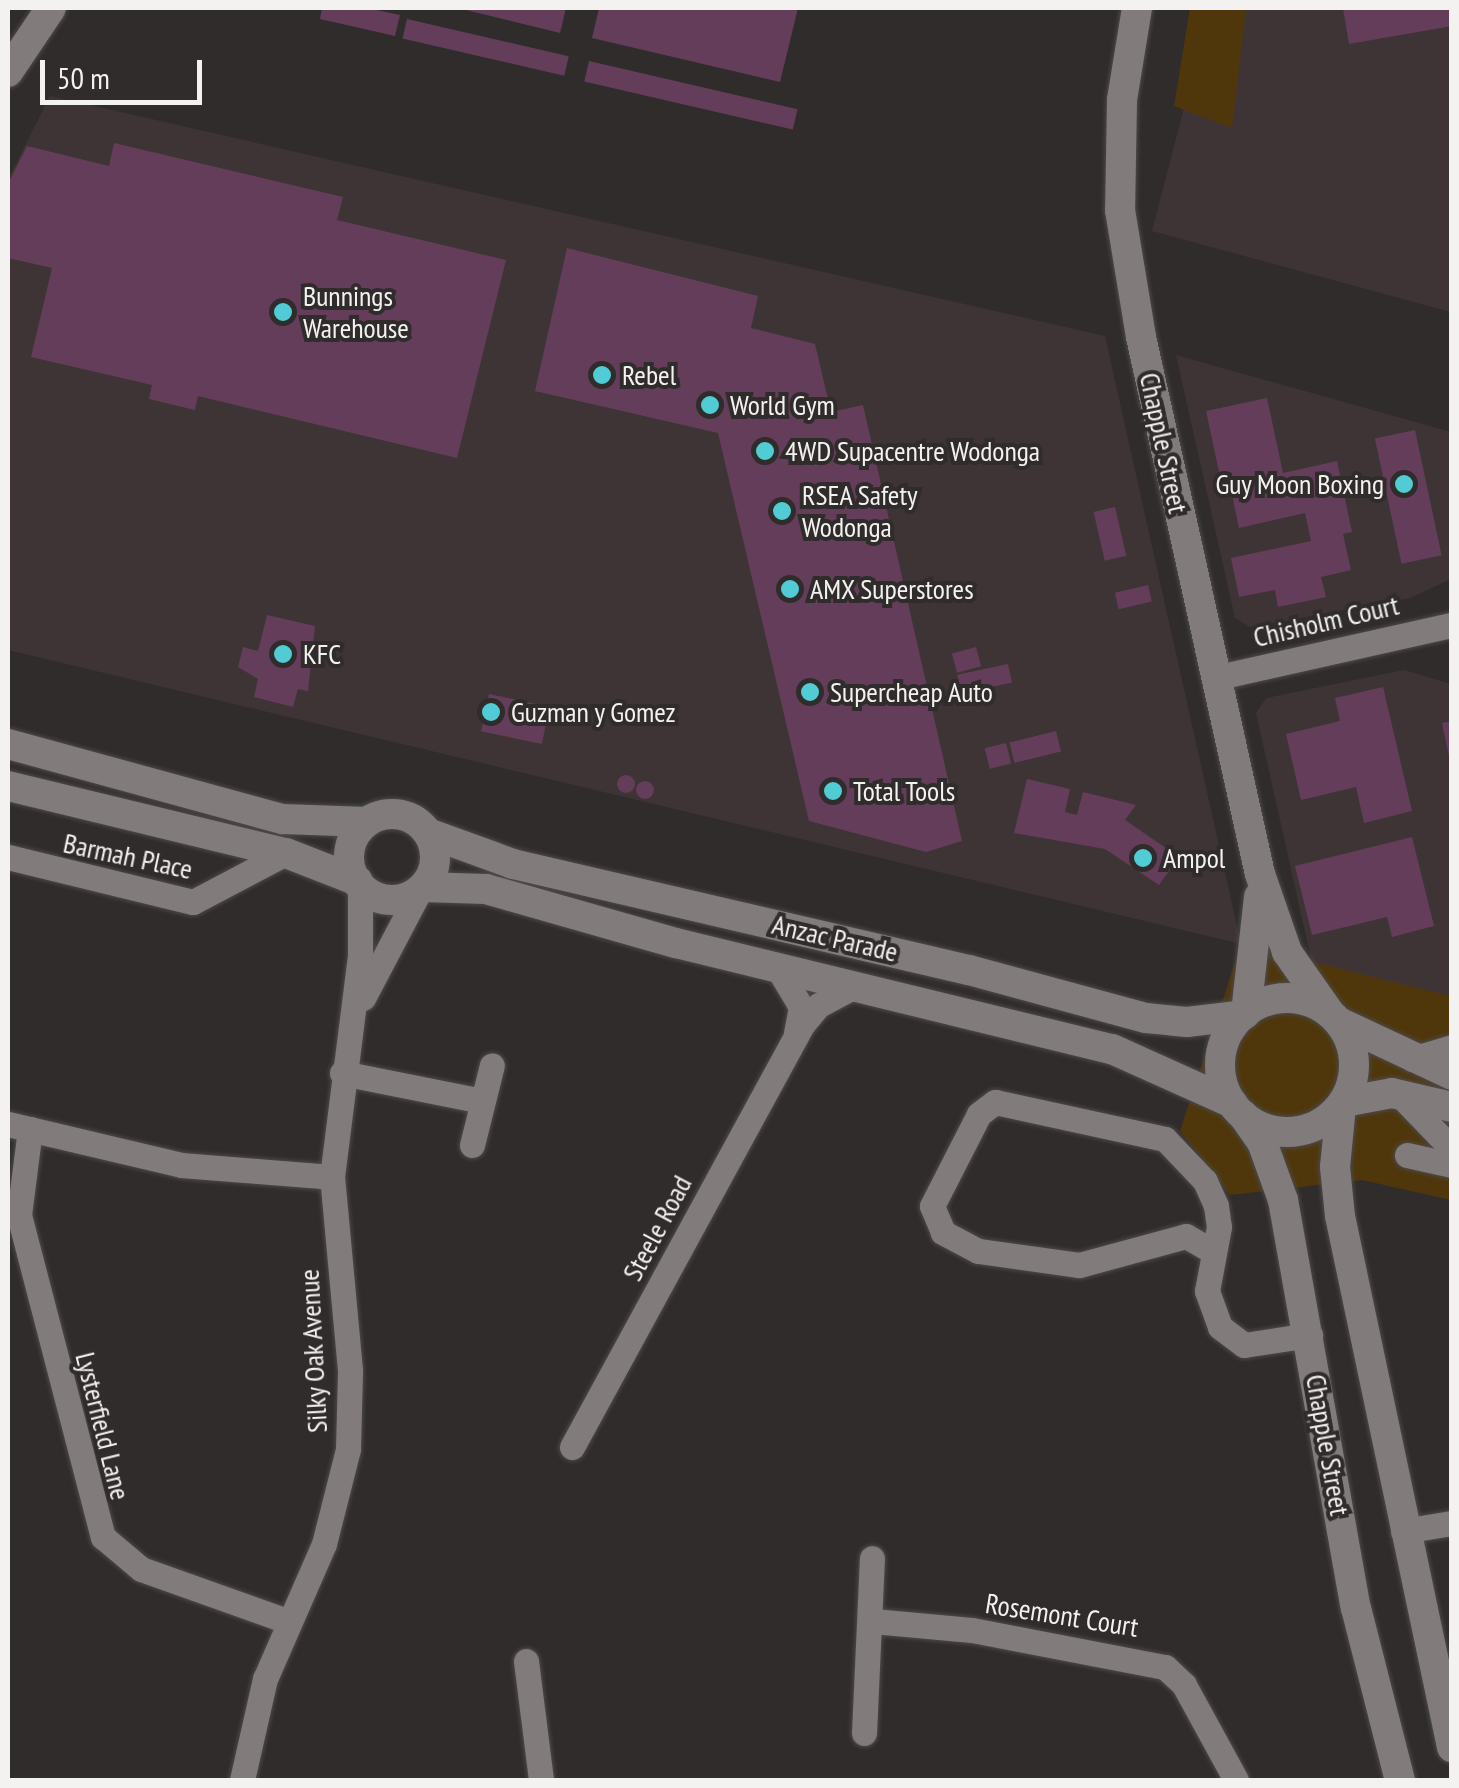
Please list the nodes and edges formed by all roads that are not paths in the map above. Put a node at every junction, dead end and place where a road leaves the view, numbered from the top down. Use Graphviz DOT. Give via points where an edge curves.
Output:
graph roads {
  1 [pos="51,8"];
  2 [pos="1137,8"];
  3 [pos="8,72"];
  4 [pos="1452,625"];
  5 [pos="1214,678"];
  6 [pos="8,744"];
  7 [pos="8,786"];
  8 [pos="368,822"];
  9 [pos="428,833"];
  10 [pos="286,852"];
  11 [pos="8,857"];
  12 [pos="1260,874"];
  13 [pos="359,883"];
  14 [pos="422,888"];
  15 [pos="779,970"];
  16 [pos="853,987"];
  17 [pos="1245,1014"];
  18 [pos="1334,1017"];
  19 [pos="353,1021"];
  20 [pos="794,1038"];
  21 [pos="1452,1047"];
  22 [pos="1412,1059"];
  23 [pos="492,1065"];
  24 [pos="342,1073"];
  25 [pos="1452,1075"];
  26 [pos="1395,1093"];
  27 [pos="482,1101"];
  28 [pos="1343,1104"];
  29 [pos="1452,1107"];
  30 [pos="1238,1109"];
  31 [pos="19,1126"];
  32 [pos="472,1145"];
  33 [pos="1452,1149"];
  34 [pos="1407,1155"];
  35 [pos="1452,1165"];
  36 [pos="332,1178"];
  37 [pos="1212,1251"];
  38 [pos="1310,1335"];
  39 [pos="572,1447"];
  40 [pos="1452,1522"];
  41 [pos="1403,1531"];
  42 [pos="872,1558"];
  43 [pos="287,1621"];
  44 [pos="872,1621"];
  45 [pos="526,1661"];
  46 [pos="864,1734"];
  47 [pos="1452,1746"];
  48 [pos="242,1780"];
  49 [pos="542,1780"];
  50 [pos="1236,1780"];
  51 [pos="1400,1780"];
  1 -- 3 [label="main road"];
  2 -- 5 [label="main road, Chapple Street" via="1122,100 1120,210"];
  4 -- 5 [label="street, Chisholm Court"];
  5 -- 12 [label="main road, Chapple Street"];
  6 -- 8 [label="main road" via="283,820"];
  7 -- 10 [label="main road"];
  8 -- 9 [label="main road" via="401,814"];
  8 -- 13 [label="main road" via="349,850"];
  9 -- 14 [label="main road" via="435,861"];
  9 -- 17 [label="main road, Anzac Parade" via="513,864 989,974 1146,1018 1188,1022"];
  10 -- 11 [label="street, Barmah Place" via="192,902"];
  10 -- 13 [label="main road"];
  12 -- 17 [label="main road, Chapple Street" via="1257,960"];
  12 -- 18 [label="main road, Chapple Street" via="1287,952"];
  13 -- 14 [label="main road" via="388,899"];
  13 -- 19 [label="street, Silky Oak Avenue"];
  14 -- 15 [label="main road, Anzac Parade" via="486,889"];
  14 -- 19 [label="street, Silky Oak Avenue"];
  15 -- 16 [label="main road, Anzac Parade"];
  15 -- 20 [label="street" via="801,1008"];
  16 -- 20 [label="street, Steele Road" via="814,1010"];
  16 -- 30 [label="main road, Anzac Parade" via="1132,1055"];
  17 -- 18 [label="main road" via="1289,997"];
  17 -- 30 [label="main road" via="1222,1052 1222,1080"];
  18 -- 22 [label="main road"];
  18 -- 28 [label="main road" via="1354,1064"];
  19 -- 24 [label="street, Silky Oak Avenue"];
  20 -- 39 [label="street, Steele Road"];
  21 -- 22 [label="street"];
  22 -- 25 [label="main road"];
  23 -- 27 [label="street"];
  24 -- 27 [label="street"];
  24 -- 36 [label="street, Silky Oak Avenue"];
  26 -- 28 [label="main road"];
  26 -- 29 [label="main road"];
  26 -- 33 [label="street"];
  27 -- 32 [label="street"];
  28 -- 30 [label="main road" via="1292,1130 1260,1126"];
  28 -- 41 [label="main road, Chapple Street" via="1335,1167 1340,1216"];
  30 -- 38 [label="main road, Chapple Street" via="1262,1142 1283,1200"];
  31 -- 36 [label="street, Lysterfield Lane" via="181,1165"];
  31 -- 43 [label="street, Lysterfield Lane" via="19,1214 102,1538 141,1569"];
  34 -- 35 [label="street"];
  36 -- 43 [label="street, Silky Oak Avenue" via="350,1370 348,1449 324,1544"];
  37 -- 37 [label="street" via="1216,1206 1180,1150 1144,1133 1008,1102 979,1114 932,1206 943,1232 978,1250 1079,1264 1186,1236"];
  37 -- 38 [label="street" via="1207,1291 1231,1339 1270,1344"];
  38 -- 51 [label="main road, Chapple Street" via="1356,1608"];
  40 -- 41 [label="street"];
  41 -- 47 [label="main road, Chapple Street"];
  42 -- 44 [label="street"];
  43 -- 48 [label="street, Silky Oak Avenue" via="248,1735"];
  44 -- 46 [label="street"];
  44 -- 50 [label="street, Rosemont Court" via="972,1630 1164,1667 1192,1697"];
  45 -- 49 [label="street"];
}
